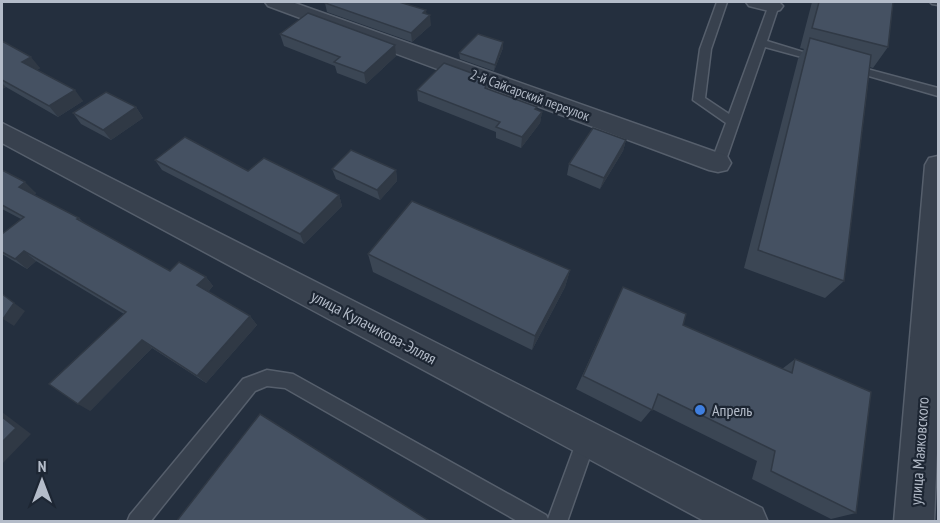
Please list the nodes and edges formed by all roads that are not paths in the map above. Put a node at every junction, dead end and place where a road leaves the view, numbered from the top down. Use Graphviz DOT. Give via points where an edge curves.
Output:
graph roads {
  1 [pos="275,2"];
  2 [pos="722,2"];
  3 [pos="768,3"];
  4 [pos="760,42"];
  5 [pos="939,93"];
  6 [pos="733,122"];
  7 [pos="2,132"];
  8 [pos="718,163"];
  9 [pos="939,165"];
  10 [pos="933,318"];
  11 [pos="587,439"];
  12 [pos="137,522"];
  13 [pos="539,522"];
  14 [pos="557,522"];
  15 [pos="748,522"];
  16 [pos="914,522"];
  1 -- 8 [label="street, 2-й Сайсарский переулок"];
  2 -- 6 [label="lane" via="711,24 700,66 699,100"];
  3 -- 4 [label="lane"];
  4 -- 5 [label="lane"];
  4 -- 6 [label="lane"];
  6 -- 8 [label="lane"];
  7 -- 11 [label="street, улица Кулачикова-Элляя"];
  9 -- 10 [label="street, улица Маяковского"];
  10 -- 16 [label="street, улица Маяковского"];
  11 -- 14 [label="lane"];
  11 -- 15 [label="street, улица Кулачикова-Элляя"];
  12 -- 13 [label="lane" via="249,385 267,378 287,381"];
}
